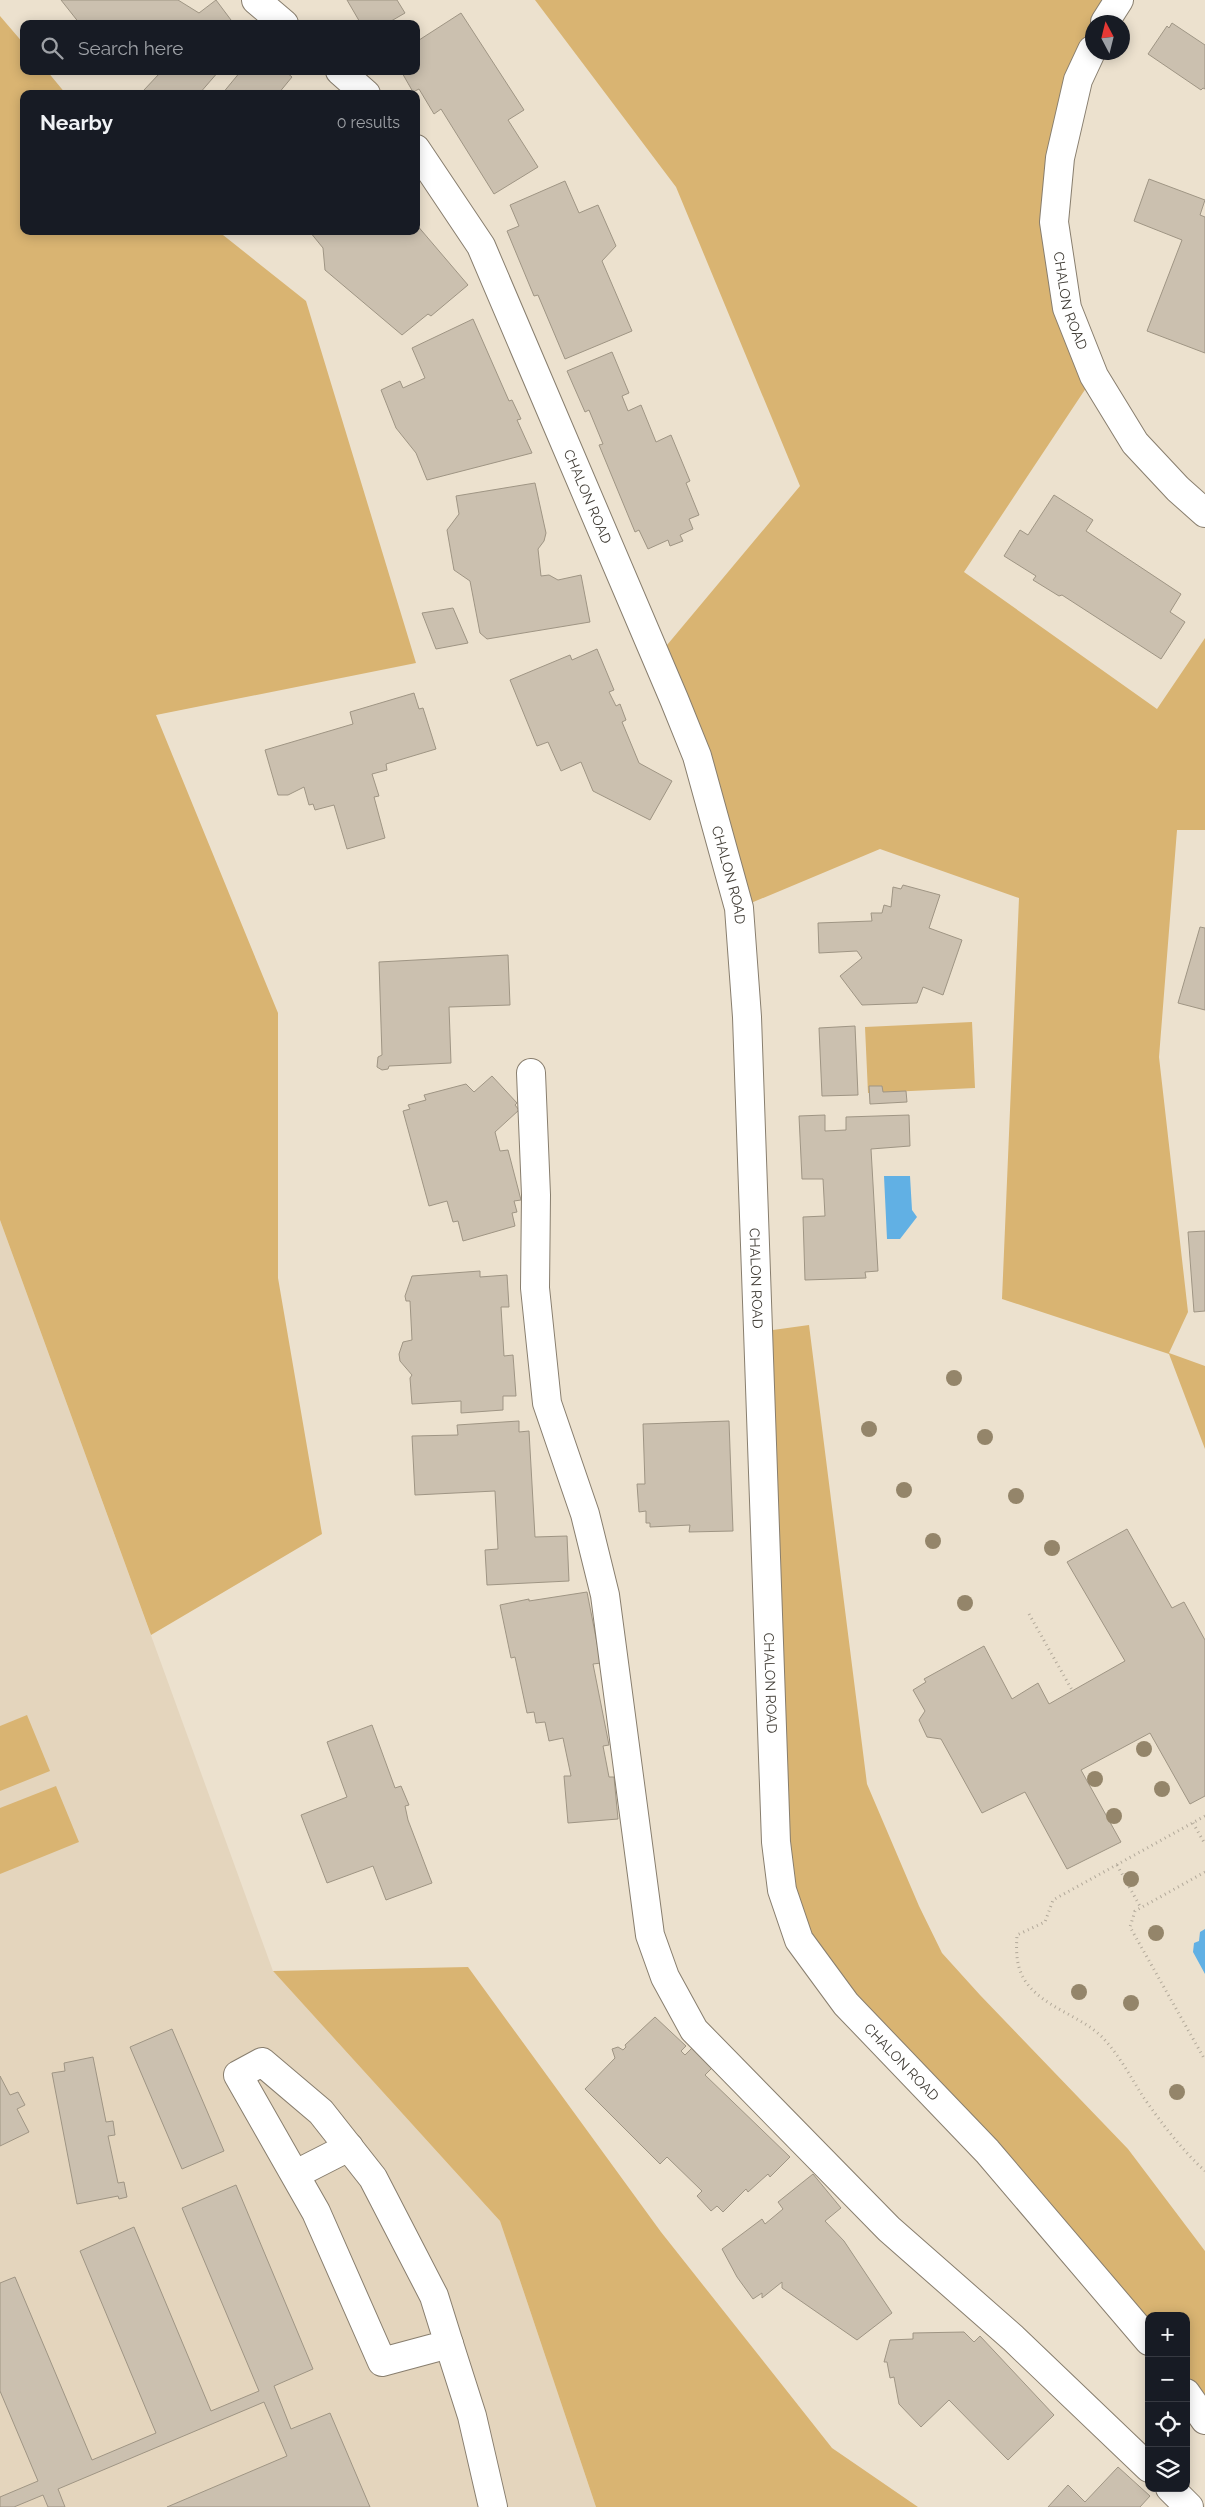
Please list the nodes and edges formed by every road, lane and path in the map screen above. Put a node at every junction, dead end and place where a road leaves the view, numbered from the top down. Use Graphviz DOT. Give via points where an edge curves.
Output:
graph roads {
  1 [pos="256,0"];
  2 [pos="1119,0"];
  3 [pos="1109,15"];
  4 [pos="279,20"];
  5 [pos="1087,60"];
  6 [pos="345,75"];
  7 [pos="361,90"];
  8 [pos="420,155"];
  9 [pos="1205,514"];
  10 [pos="531,1073"];
  11 [pos="1029,1614"];
  12 [pos="1072,1690"];
  13 [pos="1205,1816"];
  14 [pos="1193,1823"];
  15 [pos="1205,1844"];
  16 [pos="1117,1865"];
  17 [pos="1205,1872"];
  18 [pos="1141,1908"];
  19 [pos="1205,2060"];
  20 [pos="349,2147"];
  21 [pos="1205,2171"];
  22 [pos="296,2174"];
  23 [pos="1145,2336"];
  24 [pos="449,2344"];
  25 [pos="1190,2399"];
  26 [pos="1205,2420"];
  27 [pos="1145,2464"];
  28 [pos="1174,2492"];
  29 [pos="493,2507"];
  30 [pos="1189,2507"];
  1 -- 4 [label="street"];
  2 -- 3 [label="street"];
  5 -- 9 [label="street, CHALON ROAD" via="1078,80 1060,158 1054,213 1067,308 1094,376 1135,443"];
  6 -- 7 [label="street"];
  8 -- 23 [label="street, CHALON ROAD" via="481,246 671,690 697,756 739,908 747,1018 776,1842 782,1890 799,1940 846,2004 987,2151"];
  10 -- 27 [label="street" via="536,1195 534,1288 547,1403 585,1514 605,1595 650,1934 665,1977 694,2030 889,2230 1013,2338"];
  11 -- 12 [label="path"];
  13 -- 14 [label="path"];
  14 -- 15 [label="path"];
  14 -- 16 [label="path"];
  16 -- 18 [label="path"];
  16 -- 21 [label="path" via="1053,1900 1045,1922 1017,1935 1019,1969 1028,1984 1049,2002 1103,2037 1171,2134"];
  17 -- 18 [label="path"];
  18 -- 19 [label="path" via="1135,1911 1130,1927"];
  20 -- 22 [label="street"];
  20 -- 22 [label="street" via="321,2112 262,2062 238,2075"];
  20 -- 24 [label="street" via="373,2178 434,2296"];
  22 -- 24 [label="street" via="382,2362"];
  24 -- 29 [label="street" via="472,2416"];
  25 -- 26 [label="street"];
  28 -- 30 [label="street"];
}
